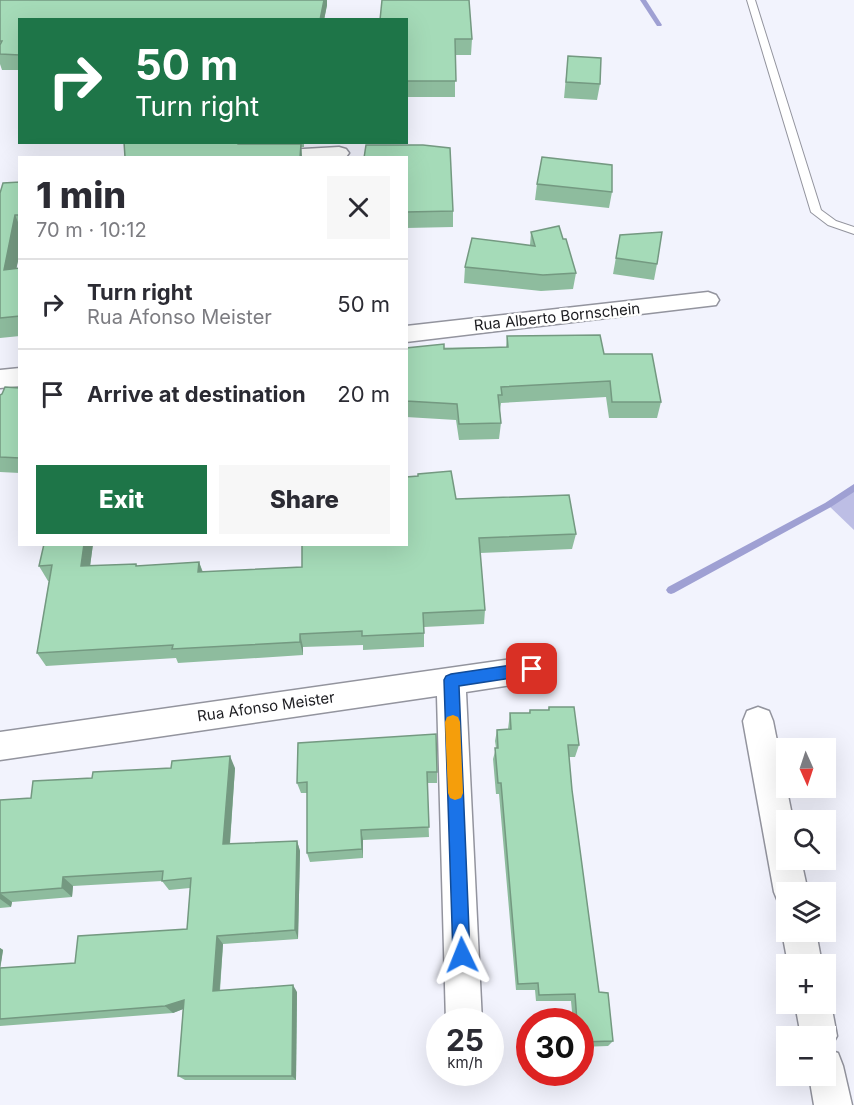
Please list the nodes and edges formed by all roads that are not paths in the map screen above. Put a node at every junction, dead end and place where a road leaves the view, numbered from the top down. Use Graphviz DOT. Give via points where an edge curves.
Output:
graph roads {
  1 [pos="752,0"];
  2 [pos="339,151"];
  3 [pos="276,156"];
  4 [pos="854,231"];
  5 [pos="708,300"];
  6 [pos="408,334"];
  7 [pos="18,377"];
  8 [pos="0,379"];
  9 [pos="532,669"];
  10 [pos="451,680"];
  11 [pos="758,721"];
  12 [pos="0,746"];
  13 [pos="789,882"];
  14 [pos="463,1008"];
  15 [pos="829,1086"];
  16 [pos="833,1105"];
  1 -- 4 [label="lane" via="816,212"];
  2 -- 3 [label="street"];
  5 -- 6 [label="street, Rua Alberto Bornschein"];
  7 -- 8 [label="street"];
  9 -- 10 [label="street, Rua Afonso Meister"];
  10 -- 12 [label="street, Rua Afonso Meister"];
  10 -- 14 [label="street"];
  11 -- 13 [label="street"];
  15 -- 16 [label="street"];
}
